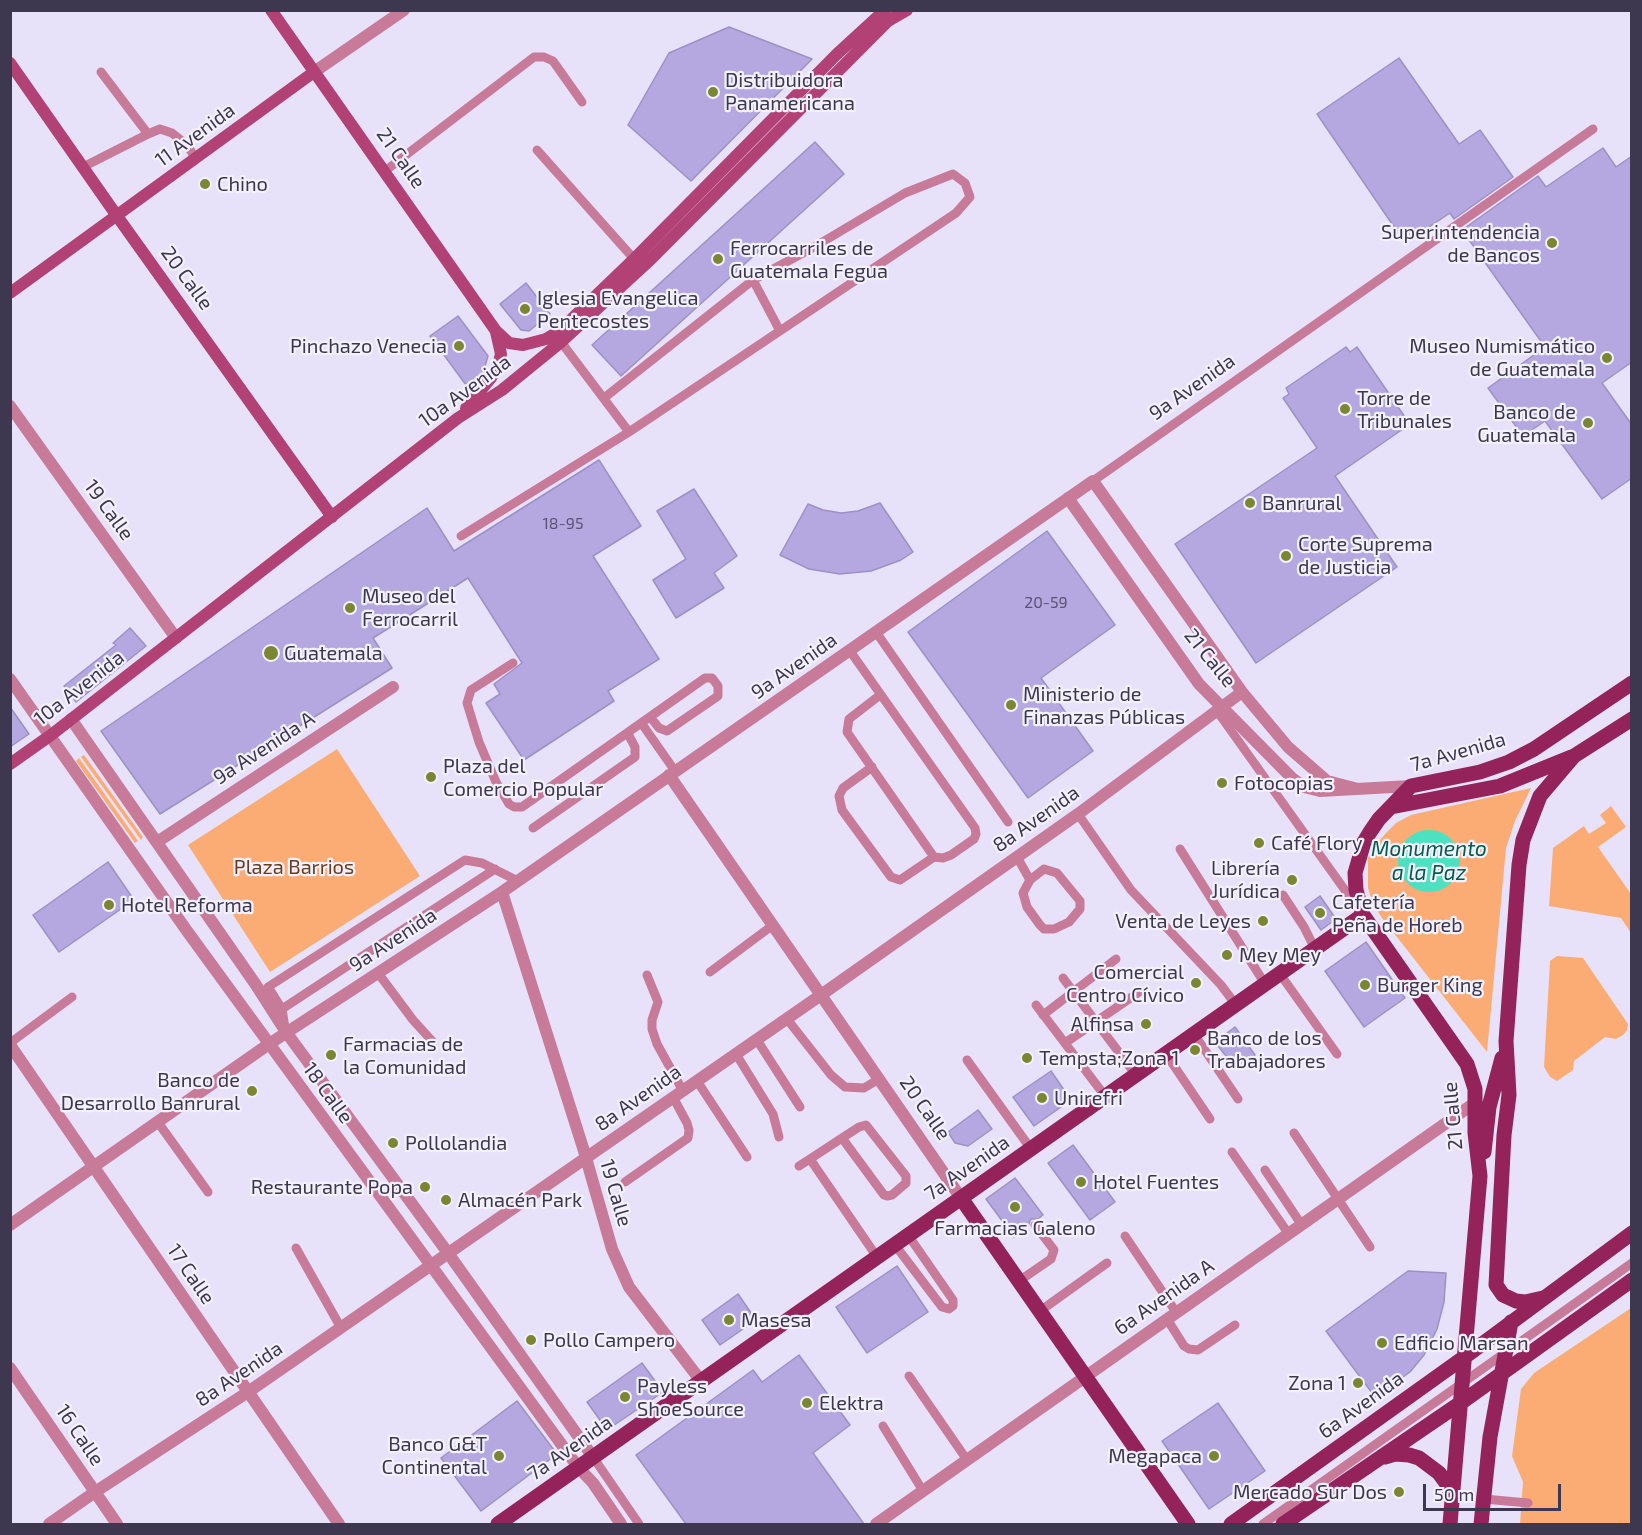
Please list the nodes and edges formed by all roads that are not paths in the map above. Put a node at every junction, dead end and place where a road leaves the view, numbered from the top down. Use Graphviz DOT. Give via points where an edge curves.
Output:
graph roads {
  1 [pos="271,10"];
  2 [pos="404,10"];
  3 [pos="885,10"];
  4 [pos="907,10"];
  5 [pos="10,63"];
  6 [pos="101,72"];
  7 [pos="314,72"];
  8 [pos="582,102"];
  9 [pos="1593,129"];
  10 [pos="148,134"];
  11 [pos="537,150"];
  12 [pos="196,159"];
  13 [pos="83,167"];
  14 [pos="384,171"];
  15 [pos="117,216"];
  16 [pos="634,259"];
  17 [pos="753,280"];
  18 [pos="10,293"];
  19 [pos="496,331"];
  20 [pos="780,331"];
  21 [pos="561,342"];
  22 [pos="604,398"];
  23 [pos="10,406"];
  24 [pos="458,418"];
  25 [pos="629,432"];
  26 [pos="1093,481"];
  27 [pos="1068,498"];
  28 [pos="332,517"];
  29 [pos="461,536"];
  30 [pos="876,632"];
  31 [pos="176,638"];
  32 [pos="849,651"];
  33 [pos="513,663"];
  34 [pos="10,679"];
  35 [pos="1632,683"];
  36 [pos="393,687"];
  37 [pos="1242,692"];
  38 [pos="1625,692"];
  39 [pos="880,695"];
  40 [pos="1220,709"];
  41 [pos="651,718"];
  42 [pos="1632,718"];
  43 [pos="71,719"];
  44 [pos="642,724"];
  45 [pos="628,734"];
  46 [pos="51,735"];
  47 [pos="1574,756"];
  48 [pos="10,764"];
  49 [pos="872,767"];
  50 [pos="672,773"];
  51 [pos="1411,786"];
  52 [pos="1358,789"];
  53 [pos="1391,807"];
  54 [pos="1078,814"];
  55 [pos="1008,822"];
  56 [pos="532,828"];
  57 [pos="157,842"];
  58 [pos="1180,849"];
  59 [pos="934,857"];
  60 [pos="1017,857"];
  61 [pos="495,869"];
  62 [pos="1030,880"];
  63 [pos="518,881"];
  64 [pos="502,892"];
  65 [pos="1283,895"];
  66 [pos="1363,915"];
  67 [pos="772,925"];
  68 [pos="1315,949"];
  69 [pos="1116,959"];
  70 [pos="710,972"];
  71 [pos="378,973"];
  72 [pos="1280,974"];
  73 [pos="647,975"];
  74 [pos="1063,978"];
  75 [pos="1265,984"];
  76 [pos="1073,992"];
  77 [pos="1139,992"];
  78 [pos="821,995"];
  79 [pos="72,997"];
  80 [pos="1036,1005"];
  81 [pos="1236,1005"];
  82 [pos="282,1009"];
  83 [pos="1043,1015"];
  84 [pos="787,1019"];
  85 [pos="1096,1022"];
  86 [pos="286,1032"];
  87 [pos="1194,1034"];
  88 [pos="756,1040"];
  89 [pos="1506,1041"];
  90 [pos="433,1042"];
  91 [pos="1065,1043"];
  92 [pos="10,1044"];
  93 [pos="269,1044"];
  94 [pos="736,1054"];
  95 [pos="1166,1054"];
  96 [pos="1337,1054"];
  97 [pos="967,1060"];
  98 [pos="1136,1075"];
  99 [pos="879,1079"];
  100 [pos="697,1081"];
  101 [pos="678,1094"];
  102 [pos="1105,1096"];
  103 [pos="1238,1098"];
  104 [pos="1476,1101"];
  105 [pos="800,1107"];
  106 [pos="1210,1119"];
  107 [pos="157,1121"];
  108 [pos="1294,1133"];
  109 [pos="779,1137"];
  110 [pos="842,1138"];
  111 [pos="1031,1149"];
  112 [pos="1232,1152"];
  113 [pos="747,1157"];
  114 [pos="585,1158"];
  115 [pos="810,1159"];
  116 [pos="93,1165"];
  117 [pos="799,1166"];
  118 [pos="1264,1170"];
  119 [pos="1480,1176"];
  120 [pos="625,1182"];
  121 [pos="208,1192"];
  122 [pos="961,1198"];
  123 [pos="1337,1199"];
  124 [pos="1301,1224"];
  125 [pos="10,1225"];
  126 [pos="1035,1226"];
  127 [pos="1288,1233"];
  128 [pos="1632,1233"];
  129 [pos="908,1236"];
  130 [pos="1125,1236"];
  131 [pos="895,1245"];
  132 [pos="1370,1247"];
  133 [pos="296,1248"];
  134 [pos="448,1253"];
  135 [pos="878,1257"];
  136 [pos="1107,1263"];
  137 [pos="1632,1263"];
  138 [pos="430,1266"];
  139 [pos="1632,1280"];
  140 [pos="1019,1281"];
  141 [pos="1544,1298"];
  142 [pos="1040,1311"];
  143 [pos="1172,1316"];
  144 [pos="1511,1322"];
  145 [pos="1235,1324"];
  146 [pos="341,1328"];
  147 [pos="1506,1352"];
  148 [pos="1466,1356"];
  149 [pos="10,1368"];
  150 [pos="1502,1372"];
  151 [pos="909,1376"];
  152 [pos="1085,1377"];
  153 [pos="701,1381"];
  154 [pos="1464,1382"];
  155 [pos="248,1392"];
  156 [pos="1462,1402"];
  157 [pos="883,1426"];
  158 [pos="593,1457"];
  159 [pos="1379,1458"];
  160 [pos="968,1460"];
  161 [pos="578,1467"];
  162 [pos="923,1491"];
  163 [pos="95,1492"];
  164 [pos="1451,1497"];
  165 [pos="1484,1499"];
  166 [pos="1528,1503"];
  167 [pos="49,1524"];
  168 [pos="117,1524"];
  169 [pos="339,1524"];
  170 [pos="498,1524"];
  171 [pos="621,1524"];
  172 [pos="639,1524"];
  173 [pos="876,1524"];
  174 [pos="1188,1524"];
  175 [pos="1231,1524"];
  176 [pos="1263,1524"];
  177 [pos="1283,1524"];
  178 [pos="1450,1524"];
  179 [pos="1481,1524"];
  1 -- 7 [label="main road, 21 Calle"];
  2 -- 7 [label="street, 11 Avenida"];
  3 -- 16 [label="main road, 10a Avenida"];
  4 -- 21 [label="main road, 10a Avenida" via="888,21 651,259"];
  5 -- 13 [label="main road, 20 Calle"];
  6 -- 10 [label="lane"];
  7 -- 12 [label="main road, 11 Avenida"];
  7 -- 14 [label="main road, 21 Calle"];
  8 -- 14 [label="lane" via="553,61 534,57"];
  9 -- 26 [label="lane, 9a Avenida"];
  10 -- 12 [label="lane" via="160,129 172,133"];
  10 -- 13 [label="lane"];
  11 -- 16 [label="lane"];
  12 -- 15 [label="main road, 11 Avenida"];
  13 -- 15 [label="main road, 20 Calle"];
  14 -- 19 [label="main road, 21 Calle"];
  15 -- 18 [label="main road, 11 Avenida"];
  15 -- 28 [label="main road, 20 Calle"];
  16 -- 19 [label="main road, 10a Avenida" via="546,339 513,345"];
  17 -- 20 [label="lane"];
  17 -- 20 [label="lane" via="905,193 953,174 965,183 970,197 956,213"];
  17 -- 22 [label="lane"];
  19 -- 24 [label="main road" via="501,354 498,366"];
  20 -- 25 [label="lane"];
  21 -- 22 [label="lane"];
  21 -- 24 [label="main road, 10a Avenida" via="502,390"];
  22 -- 25 [label="lane"];
  23 -- 31 [label="street, 19 Calle"];
  24 -- 28 [label="main road, 10a Avenida"];
  25 -- 29 [label="lane"];
  26 -- 27 [label="street, 9a Avenida"];
  26 -- 37 [label="street, 21 Calle"];
  27 -- 30 [label="street, 9a Avenida"];
  27 -- 40 [label="street, 21 Calle"];
  28 -- 31 [label="main road, 10a Avenida"];
  30 -- 32 [label="street, 9a Avenida"];
  30 -- 55 [label="lane"];
  31 -- 43 [label="main road, 10a Avenida"];
  32 -- 39 [label="lane"];
  32 -- 50 [label="street, 9a Avenida"];
  33 -- 45 [label="lane" via="471,690 467,703 479,742 509,804 522,807"];
  34 -- 46 [label="street, 18 Calle"];
  35 -- 38 [label="main road, 7a Avenida"];
  36 -- 57 [label="street, 9a Avenida A"];
  37 -- 40 [label="street, 8a Avenida"];
  37 -- 52 [label="street, 21 Calle" via="1305,764 1327,781"];
  38 -- 51 [label="main road, 7a Avenida" via="1509,762"];
  39 -- 49 [label="lane" via="849,719 847,725 847,732"];
  39 -- 59 [label="lane" via="975,828 974,839 943,858"];
  40 -- 52 [label="street, 21 Calle" via="1304,787 1320,791"];
  40 -- 54 [label="street, 8a Avenida"];
  40 -- 66 [label="lane, 21 Calle"];
  41 -- 41 [label="lane" via="705,678 712,678 718,686 718,696 667,731"];
  41 -- 44 [label="lane"];
  42 -- 47 [label="main road, 7a Avenida"];
  43 -- 46 [label="main road, 10a Avenida"];
  43 -- 57 [label="street, 18 Calle"];
  44 -- 45 [label="lane"];
  44 -- 50 [label="lane"];
  45 -- 56 [label="lane" via="635,757"];
  46 -- 48 [label="main road, 10a Avenida"];
  46 -- 93 [label="street, 18 Calle"];
  47 -- 53 [label="main road, 7a Avenida" via="1500,786"];
  47 -- 89 [label="main road" via="1540,796 1523,840"];
  49 -- 59 [label="lane"];
  49 -- 59 [label="lane" via="843,788 839,796 842,810 891,878 900,880"];
  50 -- 63 [label="street, 9a Avenida"];
  50 -- 67 [label="street, 20 Calle"];
  51 -- 52 [label="street, 21 Calle"];
  51 -- 53 [label="main road, 7a Avenida"];
  53 -- 66 [label="main road, 7a Avenida" via="1370,832 1360,853 1355,873"];
  54 -- 60 [label="street, 8a Avenida"];
  54 -- 81 [label="lane" via="1131,890"];
  57 -- 86 [label="street, 18 Calle"];
  58 -- 75 [label="lane"];
  60 -- 62 [label="lane"];
  60 -- 78 [label="street, 8a Avenida"];
  61 -- 63 [label="lane"];
  61 -- 82 [label="lane"];
  61 -- 82 [label="lane" via="465,860 268,987"];
  62 -- 62 [label="lane" via="1023,893 1027,906 1044,929 1069,922 1080,909 1080,901 1057,873 1044,869"];
  63 -- 64 [label="street, 9a Avenida"];
  64 -- 71 [label="street, 9a Avenida"];
  64 -- 114 [label="street, 19 Calle"];
  65 -- 68 [label="lane"];
  66 -- 68 [label="main road, 7a Avenida"];
  66 -- 104 [label="main road, 21 Calle" via="1467,1064"];
  67 -- 70 [label="lane"];
  67 -- 78 [label="street, 20 Calle"];
  68 -- 72 [label="main road, 7a Avenida"];
  69 -- 76 [label="lane"];
  71 -- 86 [label="street, 9a Avenida"];
  71 -- 90 [label="lane"];
  72 -- 75 [label="main road, 7a Avenida"];
  72 -- 96 [label="lane"];
  73 -- 101 [label="lane" via="658,1002 652,1029"];
  74 -- 76 [label="lane"];
  75 -- 81 [label="main road, 7a Avenida"];
  76 -- 83 [label="lane"];
  76 -- 85 [label="lane"];
  77 -- 85 [label="lane"];
  78 -- 84 [label="street, 8a Avenida"];
  78 -- 99 [label="street, 20 Calle"];
  79 -- 92 [label="lane"];
  80 -- 83 [label="lane"];
  81 -- 87 [label="main road, 7a Avenida"];
  82 -- 86 [label="lane"];
  83 -- 91 [label="lane"];
  84 -- 88 [label="street, 8a Avenida"];
  84 -- 99 [label="lane" via="845,1088 864,1088"];
  85 -- 91 [label="lane"];
  85 -- 98 [label="lane"];
  86 -- 93 [label="street, 9a Avenida"];
  86 -- 134 [label="street, 18 Calle"];
  87 -- 95 [label="main road, 7a Avenida"];
  87 -- 103 [label="lane"];
  88 -- 94 [label="street, 8a Avenida"];
  88 -- 105 [label="lane"];
  89 -- 119 [label="main road" via="1490,1107"];
  89 -- 141 [label="main road" via="1509,1095 1496,1284 1503,1295 1516,1301"];
  91 -- 102 [label="lane"];
  92 -- 116 [label="street, 17 Calle"];
  93 -- 107 [label="street, 9a Avenida"];
  93 -- 138 [label="street, 18 Calle"];
  94 -- 100 [label="street, 8a Avenida"];
  94 -- 109 [label="lane" via="773,1114"];
  95 -- 98 [label="main road, 7a Avenida"];
  95 -- 106 [label="lane"];
  97 -- 111 [label="lane"];
  98 -- 102 [label="main road, 7a Avenida"];
  99 -- 122 [label="street, 20 Calle"];
  100 -- 101 [label="street, 8a Avenida"];
  100 -- 113 [label="lane"];
  101 -- 114 [label="street, 8a Avenida"];
  101 -- 120 [label="lane" via="688,1138"];
  102 -- 111 [label="main road, 7a Avenida"];
  104 -- 119 [label="main road, 21 Calle"];
  104 -- 123 [label="street, 6a Avenida A"];
  107 -- 116 [label="street, 9a Avenida"];
  107 -- 121 [label="lane"];
  108 -- 123 [label="lane"];
  110 -- 110 [label="lane" via="866,1125 906,1176 906,1183 892,1195 884,1195"];
  110 -- 115 [label="lane"];
  111 -- 122 [label="main road, 7a Avenida"];
  112 -- 127 [label="lane"];
  114 -- 134 [label="street, 8a Avenida"];
  114 -- 153 [label="street, 19 Calle" via="612,1250 629,1287"];
  115 -- 117 [label="lane"];
  115 -- 135 [label="lane"];
  116 -- 125 [label="street, 9a Avenida"];
  116 -- 155 [label="street, 17 Calle"];
  118 -- 124 [label="lane"];
  119 -- 148 [label="main road, 21 Calle"];
  122 -- 129 [label="main road, 7a Avenida"];
  122 -- 140 [label="main road, 20 Calle"];
  123 -- 124 [label="street, 6a Avenida A"];
  123 -- 132 [label="lane"];
  124 -- 127 [label="street, 6a Avenida A"];
  126 -- 140 [label="lane" via="1054,1250 1051,1258"];
  127 -- 143 [label="street, 6a Avenida A"];
  128 -- 141 [label="main road, 6a Avenida"];
  129 -- 131 [label="main road, 7a Avenida"];
  129 -- 131 [label="lane" via="953,1300 949,1309 942,1307"];
  130 -- 143 [label="lane"];
  131 -- 135 [label="main road, 7a Avenida"];
  133 -- 146 [label="lane"];
  134 -- 138 [label="street, 8a Avenida"];
  134 -- 158 [label="street, 18 Calle"];
  135 -- 153 [label="main road, 7a Avenida"];
  136 -- 142 [label="lane"];
  137 -- 147 [label="lane"];
  138 -- 146 [label="street, 8a Avenida"];
  138 -- 161 [label="street, 18 Calle"];
  139 -- 150 [label="main road"];
  140 -- 142 [label="main road, 20 Calle"];
  141 -- 144 [label="main road, 6a Avenida"];
  142 -- 152 [label="main road, 20 Calle"];
  143 -- 145 [label="lane" via="1184,1346 1189,1349 1198,1350"];
  143 -- 152 [label="street, 6a Avenida A"];
  144 -- 147 [label="main road"];
  144 -- 148 [label="main road, 6a Avenida"];
  146 -- 155 [label="street, 8a Avenida"];
  147 -- 150 [label="main road"];
  147 -- 154 [label="lane"];
  148 -- 154 [label="main road, 21 Calle"];
  148 -- 175 [label="main road, 6a Avenida"];
  149 -- 163 [label="street, 16 Calle"];
  150 -- 156 [label="main road"];
  150 -- 165 [label="main road"];
  151 -- 160 [label="lane"];
  152 -- 160 [label="street, 6a Avenida A"];
  152 -- 174 [label="main road, 20 Calle"];
  153 -- 158 [label="main road, 7a Avenida"];
  154 -- 156 [label="main road, 21 Calle"];
  154 -- 176 [label="lane"];
  155 -- 163 [label="street, 8a Avenida"];
  155 -- 169 [label="street, 17 Calle"];
  156 -- 159 [label="main road"];
  156 -- 164 [label="main road, 21 Calle"];
  157 -- 162 [label="lane"];
  158 -- 161 [label="main road, 7a Avenida"];
  158 -- 172 [label="lane, 18 Calle"];
  159 -- 164 [label="main road" via="1395,1454 1419,1458 1439,1473"];
  159 -- 177 [label="main road"];
  160 -- 162 [label="street, 6a Avenida A"];
  161 -- 170 [label="main road, 7a Avenida"];
  161 -- 171 [label="street, 18 Calle"];
  162 -- 173 [label="street, 6a Avenida A"];
  163 -- 167 [label="street, 8a Avenida"];
  163 -- 168 [label="street, 16 Calle"];
  164 -- 178 [label="main road, 21 Calle"];
  165 -- 166 [label="lane"];
  165 -- 179 [label="main road"];
}
